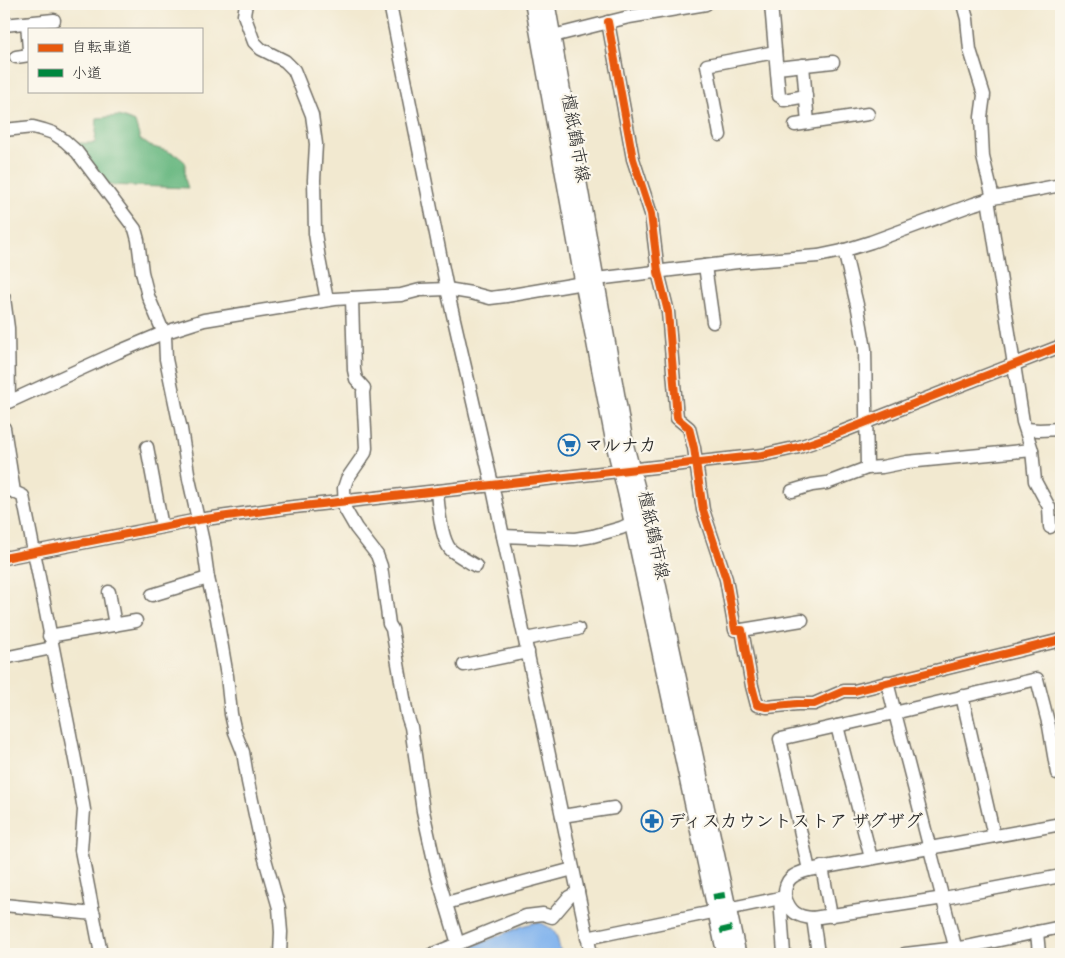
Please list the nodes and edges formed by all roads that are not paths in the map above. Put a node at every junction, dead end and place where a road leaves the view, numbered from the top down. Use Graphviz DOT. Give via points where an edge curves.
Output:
graph roads {
  1 [pos="246,4"];
  2 [pos="390,4"];
  3 [pos="533,4"];
  4 [pos="547,4"];
  5 [pos="706,4"];
  6 [pos="770,4"];
  7 [pos="963,4"];
  8 [pos="54,20"];
  9 [pos="27,22"];
  10 [pos="608,22"];
  11 [pos="4,25"];
  12 [pos="28,36"];
  13 [pos="553,36"];
  14 [pos="775,52"];
  15 [pos="833,62"];
  16 [pos="803,65"];
  17 [pos="777,68"];
  18 [pos="806,96"];
  19 [pos="868,114"];
  20 [pos="808,123"];
  21 [pos="795,125"];
  22 [pos="4,130"];
  23 [pos="720,135"];
  24 [pos="1061,185"];
  25 [pos="991,199"];
  26 [pos="844,250"];
  27 [pos="705,266"];
  28 [pos="658,272"];
  29 [pos="590,281"];
  30 [pos="447,289"];
  31 [pos="4,298"];
  32 [pos="352,298"];
  33 [pos="327,300"];
  34 [pos="713,322"];
  35 [pos="164,333"];
  36 [pos="1061,346"];
  37 [pos="1014,364"];
  38 [pos="6,403"];
  39 [pos="866,422"];
  40 [pos="4,428"];
  41 [pos="1026,429"];
  42 [pos="1061,429"];
  43 [pos="147,447"];
  44 [pos="1032,450"];
  45 [pos="695,463"];
  46 [pos="867,468"];
  47 [pos="626,470"];
  48 [pos="492,484"];
  49 [pos="436,491"];
  50 [pos="792,491"];
  51 [pos="345,502"];
  52 [pos="198,520"];
  53 [pos="632,523"];
  54 [pos="162,527"];
  55 [pos="1050,527"];
  56 [pos="503,536"];
  57 [pos="33,553"];
  58 [pos="4,558"];
  59 [pos="476,566"];
  60 [pos="208,578"];
  61 [pos="109,592"];
  62 [pos="152,595"];
  63 [pos="802,620"];
  64 [pos="136,621"];
  65 [pos="115,625"];
  66 [pos="578,628"];
  67 [pos="742,630"];
  68 [pos="525,639"];
  69 [pos="1061,640"];
  70 [pos="51,642"];
  71 [pos="528,652"];
  72 [pos="4,658"];
  73 [pos="464,665"];
  74 [pos="887,682"];
  75 [pos="962,696"];
  76 [pos="894,713"];
  77 [pos="837,726"];
  78 [pos="1061,773"];
  79 [pos="614,808"];
  80 [pos="562,816"];
  81 [pos="1061,824"];
  82 [pos="994,836"];
  83 [pos="930,848"];
  84 [pos="871,858"];
  85 [pos="822,867"];
  86 [pos="573,870"];
  87 [pos="809,870"];
  88 [pos="1061,876"];
  89 [pos="578,892"];
  90 [pos="782,898"];
  91 [pos="944,898"];
  92 [pos="446,902"];
  93 [pos="4,905"];
  94 [pos="722,910"];
  95 [pos="94,914"];
  96 [pos="831,916"];
  97 [pos="813,918"];
  98 [pos="1061,927"];
  99 [pos="1037,932"];
  100 [pos="587,938"];
  101 [pos="458,944"];
  102 [pos="957,951"];
  103 [pos="101,954"];
  104 [pos="280,954"];
  105 [pos="433,954"];
  106 [pos="591,954"];
  107 [pos="725,954"];
  108 [pos="738,954"];
  109 [pos="784,954"];
  110 [pos="818,954"];
  111 [pos="905,954"];
  112 [pos="1040,954"];
  1 -- 33 [label="street" via="244,16 254,42 294,70 312,115 316,144 314,180 318,259"];
  2 -- 30 [label="street"];
  3 -- 29 [label="main road, 檀紙鶴市線"];
  4 -- 13 [label="main road, 檀紙鶴市線"];
  5 -- 10 [label="street"];
  6 -- 14 [label="street"];
  7 -- 25 [label="street" via="970,50 984,95 981,117 983,157"];
  8 -- 9 [label="street"];
  9 -- 11 [label="street"];
  9 -- 12 [label="street"];
  10 -- 13 [label="street"];
  10 -- 28 [label="street" via="633,159 651,214"];
  13 -- 29 [label="main road, 檀紙鶴市線"];
  14 -- 17 [label="street"];
  14 -- 23 [label="street" via="707,65"];
  15 -- 16 [label="street"];
  16 -- 17 [label="street"];
  16 -- 18 [label="street"];
  17 -- 18 [label="street" via="782,98"];
  18 -- 20 [label="street"];
  19 -- 20 [label="street"];
  20 -- 21 [label="street"];
  22 -- 35 [label="street" via="44,130 77,152 135,229 148,296"];
  24 -- 25 [label="street"];
  25 -- 26 [label="street"];
  25 -- 37 [label="street"];
  26 -- 27 [label="street" via="818,256"];
  26 -- 39 [label="street" via="864,349"];
  27 -- 28 [label="street"];
  27 -- 34 [label="street"];
  28 -- 29 [label="street"];
  28 -- 45 [label="street" via="668,312 677,418 689,428"];
  29 -- 30 [label="street" via="490,298"];
  29 -- 47 [label="main road, 檀紙鶴市線" via="626,446"];
  30 -- 32 [label="street"];
  30 -- 48 [label="street"];
  31 -- 38 [label="street" via="8,328"];
  32 -- 33 [label="street"];
  32 -- 51 [label="street" via="354,370 356,379 364,388 366,448 347,479"];
  33 -- 35 [label="street" via="204,320"];
  35 -- 38 [label="street"];
  35 -- 52 [label="street" via="166,359"];
  36 -- 37 [label="street"];
  37 -- 39 [label="street"];
  37 -- 41 [label="street"];
  39 -- 45 [label="street" via="807,444 764,455"];
  39 -- 46 [label="street"];
  40 -- 57 [label="street" via="14,492 23,496"];
  41 -- 42 [label="street"];
  41 -- 44 [label="street"];
  43 -- 54 [label="street"];
  44 -- 46 [label="street"];
  44 -- 55 [label="street" via="1035,481 1049,507"];
  45 -- 47 [label="street"];
  45 -- 67 [label="street" via="703,510 726,578 735,630"];
  46 -- 50 [label="street" via="827,483"];
  47 -- 48 [label="street"];
  47 -- 53 [label="main road, 檀紙鶴市線"];
  47 -- 94 [label="main road, 檀紙鶴市線"];
  48 -- 49 [label="street"];
  48 -- 56 [label="street"];
  49 -- 51 [label="street"];
  49 -- 59 [label="street" via="444,536 450,549"];
  51 -- 52 [label="street"];
  51 -- 92 [label="street" via="345,509 381,566 423,811"];
  52 -- 54 [label="street"];
  52 -- 60 [label="street"];
  53 -- 56 [label="street" via="575,539"];
  53 -- 94 [label="main road, 檀紙鶴市線"];
  54 -- 57 [label="street"];
  56 -- 68 [label="street"];
  57 -- 58 [label="street"];
  57 -- 70 [label="street"];
  60 -- 62 [label="street"];
  60 -- 104 [label="street" via="231,714 243,752 279,908"];
  61 -- 65 [label="street"];
  63 -- 67 [label="street"];
  64 -- 65 [label="street"];
  65 -- 70 [label="street"];
  66 -- 68 [label="street"];
  67 -- 74 [label="street" via="757,705 814,704 844,691"];
  68 -- 71 [label="street"];
  69 -- 74 [label="street"];
  70 -- 72 [label="street"];
  70 -- 95 [label="street" via="84,810 81,850"];
  71 -- 73 [label="street"];
  71 -- 80 [label="street"];
  74 -- 76 [label="street"];
  75 -- 76 [label="street"];
  75 -- 78 [label="street" via="1037,679 1057,773"];
  75 -- 82 [label="street"];
  76 -- 77 [label="street"];
  76 -- 83 [label="street"];
  77 -- 84 [label="street"];
  77 -- 87 [label="street" via="780,739"];
  79 -- 80 [label="street"];
  80 -- 86 [label="street"];
  81 -- 82 [label="street"];
  82 -- 83 [label="street"];
  83 -- 84 [label="street"];
  83 -- 91 [label="street"];
  84 -- 85 [label="street"];
  85 -- 87 [label="street"];
  85 -- 96 [label="street"];
  86 -- 89 [label="street"];
  86 -- 92 [label="street"];
  87 -- 90 [label="street" via="790,879"];
  88 -- 91 [label="street"];
  89 -- 100 [label="street"];
  89 -- 101 [label="street" via="569,897 552,917 543,914 526,916"];
  90 -- 94 [label="street"];
  90 -- 97 [label="street" via="794,913"];
  90 -- 109 [label="street"];
  91 -- 96 [label="street"];
  91 -- 102 [label="street"];
  92 -- 101 [label="street"];
  93 -- 95 [label="street"];
  94 -- 100 [label="street"];
  94 -- 107 [label="main road, 檀紙鶴市線"];
  94 -- 108 [label="main road, 檀紙鶴市線"];
  95 -- 103 [label="street"];
  96 -- 97 [label="street"];
  97 -- 110 [label="street"];
  98 -- 99 [label="street"];
  99 -- 102 [label="street"];
  99 -- 112 [label="street"];
  100 -- 106 [label="street"];
  101 -- 105 [label="street"];
  102 -- 111 [label="street" via="944,949"];
}
